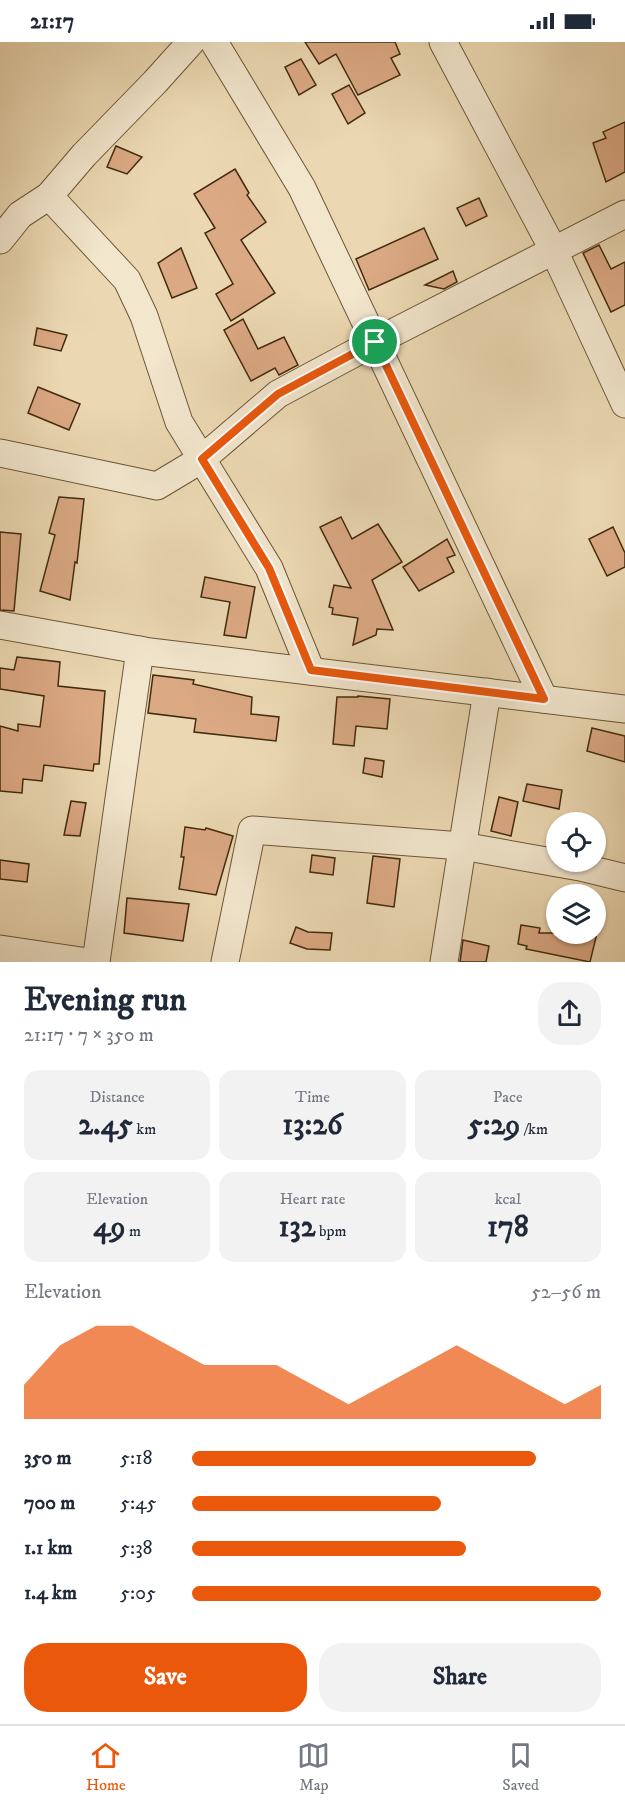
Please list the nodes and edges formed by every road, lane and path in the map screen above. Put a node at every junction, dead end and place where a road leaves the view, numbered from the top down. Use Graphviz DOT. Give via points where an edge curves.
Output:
graph roads {
  1 [pos="191,42"];
  2 [pos="214,42"];
  3 [pos="443,42"];
  4 [pos="49,196"];
  5 [pos="625,214"];
  6 [pos="0,240"];
  7 [pos="554,251"];
  8 [pos="375,342"];
  9 [pos="625,404"];
  10 [pos="0,453"];
  11 [pos="202,459"];
  12 [pos="0,625"];
  13 [pos="140,650"];
  14 [pos="311,670"];
  15 [pos="487,692"];
  16 [pos="544,699"];
  17 [pos="625,709"];
  18 [pos="462,846"];
  19 [pos="625,878"];
  20 [pos="0,949"];
  21 [pos="88,962"];
  22 [pos="96,962"];
  23 [pos="225,962"];
  24 [pos="444,962"];
  1 -- 4 [label="street"];
  2 -- 8 [label="street" via="302,188"];
  3 -- 7 [label="street"];
  4 -- 6 [label="street" via="20,215"];
  4 -- 11 [label="street" via="127,280 144,316 179,422"];
  5 -- 7 [label="street"];
  7 -- 8 [label="street"];
  7 -- 9 [label="street"];
  8 -- 11 [label="street" via="278,394"];
  8 -- 16 [label="street"];
  10 -- 11 [label="street" via="157,486"];
  11 -- 14 [label="street" via="269,568"];
  12 -- 13 [label="street"];
  13 -- 14 [label="street"];
  13 -- 22 [label="street"];
  14 -- 15 [label="street"];
  15 -- 16 [label="street"];
  15 -- 18 [label="street"];
  16 -- 17 [label="street"];
  18 -- 19 [label="street"];
  18 -- 23 [label="street" via="252,831"];
  18 -- 24 [label="street"];
  20 -- 21 [label="street"];
}
